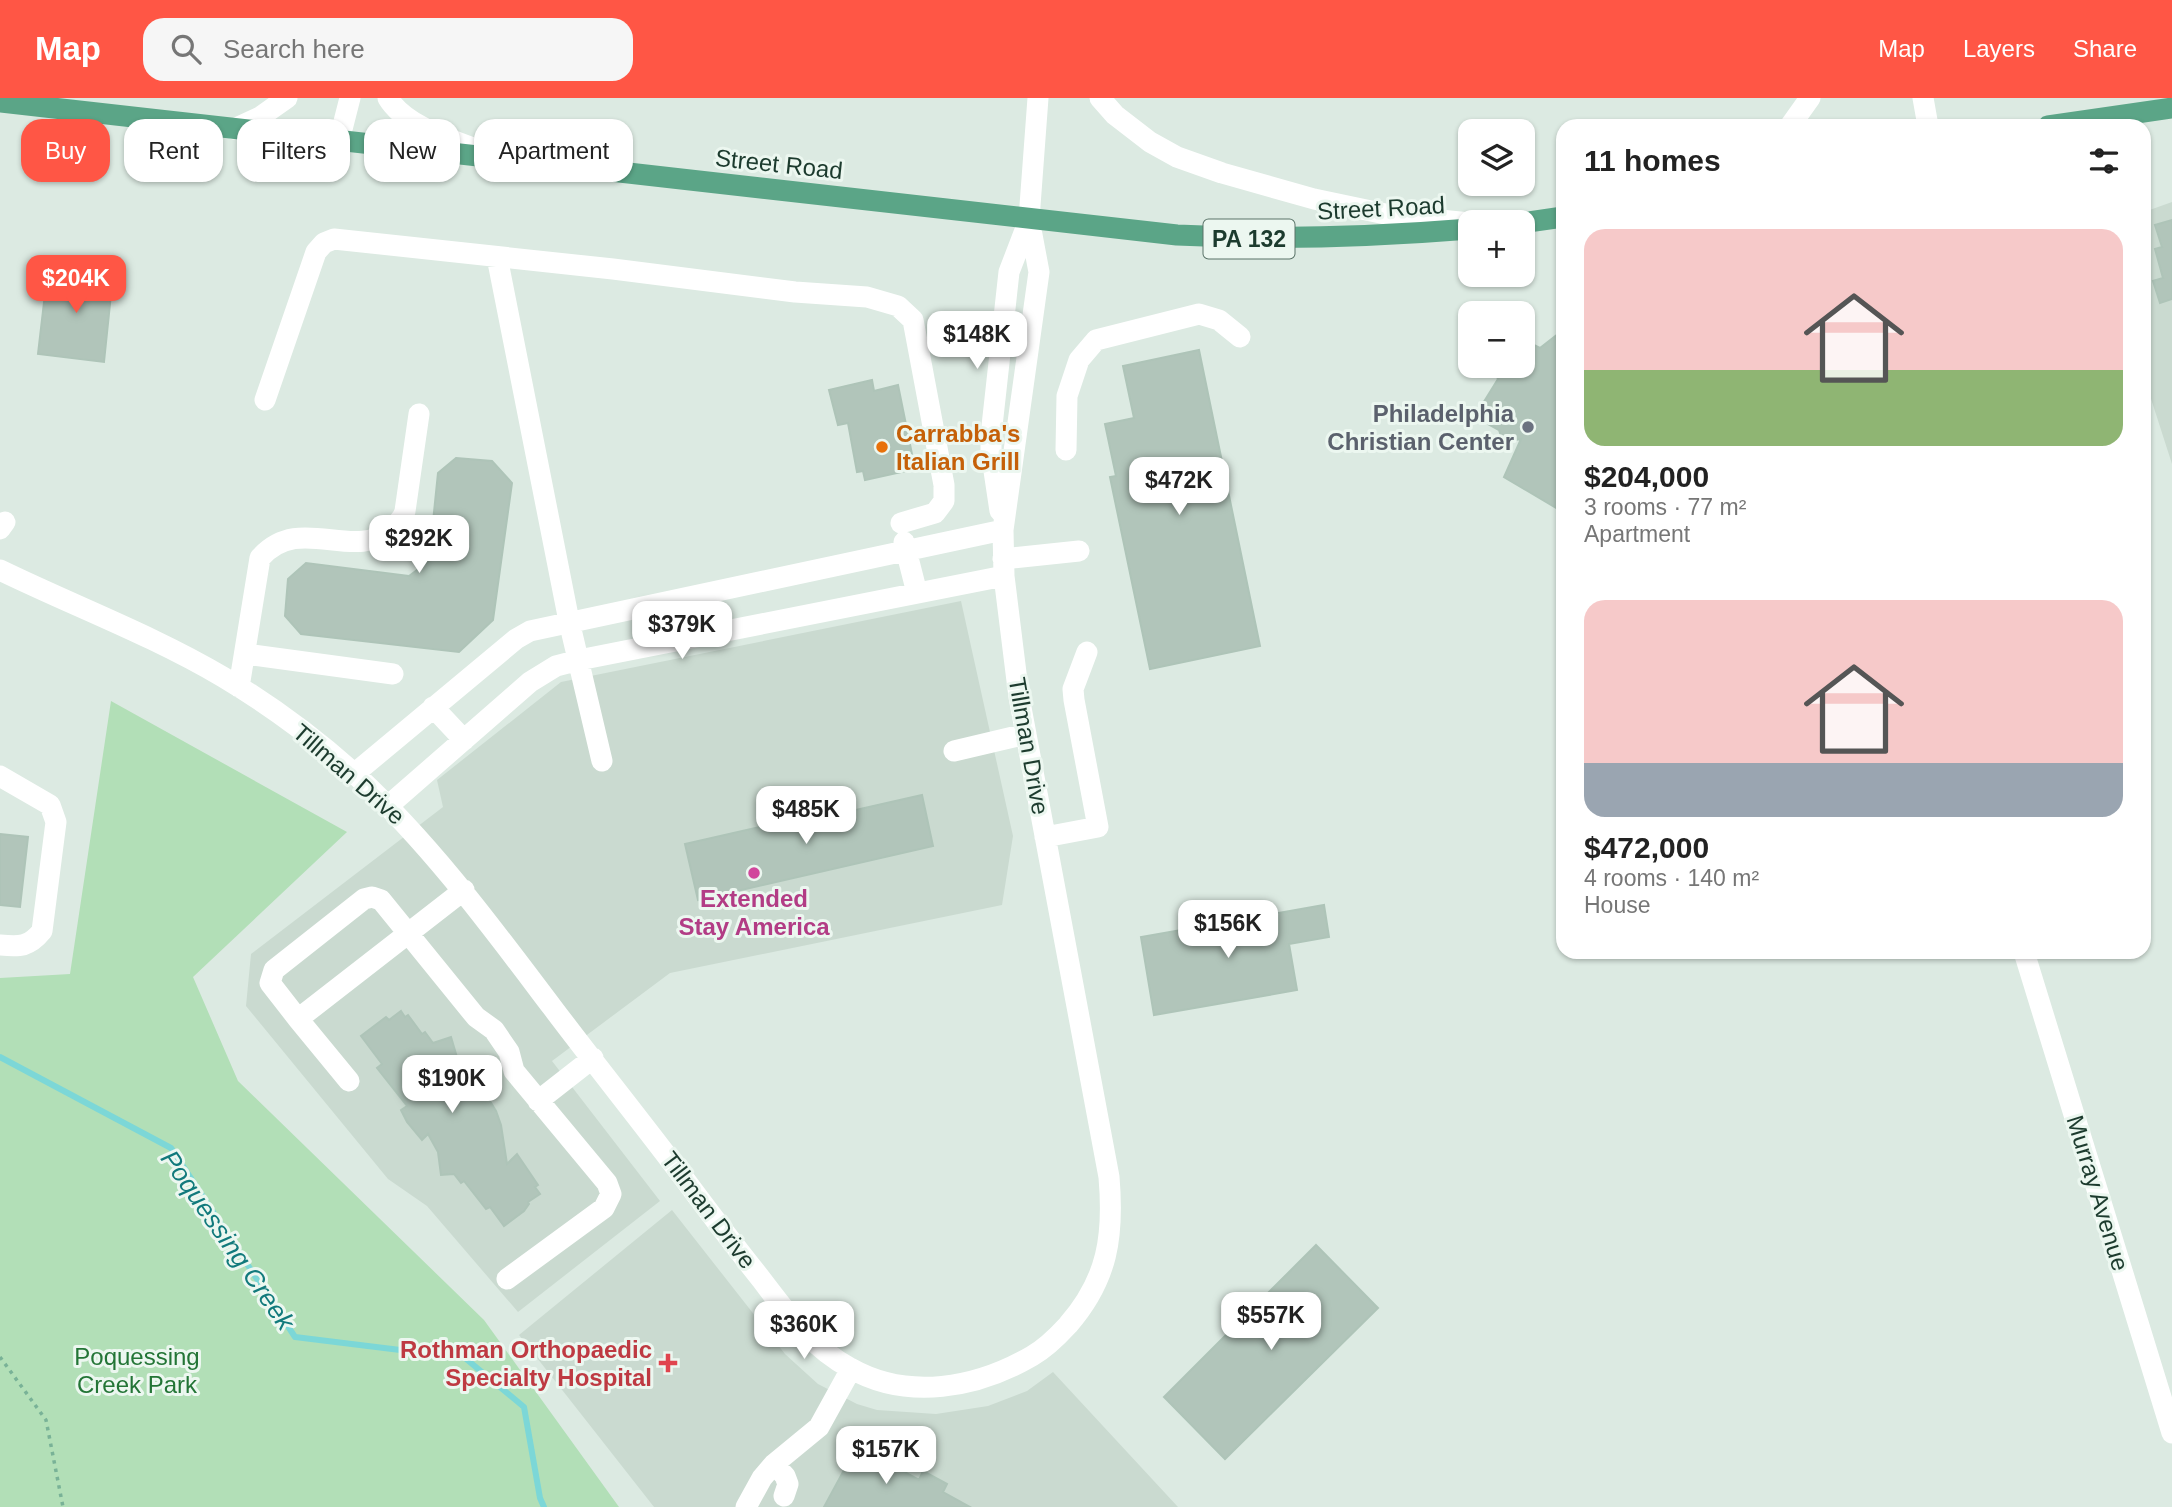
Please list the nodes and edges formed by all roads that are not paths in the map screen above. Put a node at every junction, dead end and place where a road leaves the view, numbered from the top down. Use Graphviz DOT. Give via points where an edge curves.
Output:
graph roads {
  1 [pos="287,98"];
  2 [pos="339,98"];
  3 [pos="350,98"];
  4 [pos="388,98"];
  5 [pos="1038,98"];
  6 [pos="1100,98"];
  7 [pos="1810,98"];
  8 [pos="1923,98"];
  9 [pos="0,102"];
  10 [pos="2172,108"];
  11 [pos="339,119"];
  12 [pos="345,119"];
  13 [pos="1795,119"];
  14 [pos="1927,119"];
  15 [pos="2117,119"];
  16 [pos="234,129"];
  17 [pos="237,129"];
  18 [pos="350,142"];
  19 [pos="474,148"];
  20 [pos="474,156"];
  21 [pos="633,174"];
  22 [pos="1556,218"];
  23 [pos="1029,219"];
  24 [pos="1535,221"];
  25 [pos="1458,222"];
  26 [pos="1458,230"];
  27 [pos="497,257"];
  28 [pos="1240,337"];
  29 [pos="265,400"];
  30 [pos="419,414"];
  31 [pos="1066,450"];
  32 [pos="1003,530"];
  33 [pos="904,539"];
  34 [pos="1079,551"];
  35 [pos="1004,567"];
  36 [pos="0,569"];
  37 [pos="917,593"];
  38 [pos="569,621"];
  39 [pos="1087,652"];
  40 [pos="245,654"];
  41 [pos="579,660"];
  42 [pos="393,674"];
  43 [pos="239,687"];
  44 [pos="433,707"];
  45 [pos="1026,734"];
  46 [pos="464,740"];
  47 [pos="954,751"];
  48 [pos="602,761"];
  49 [pos="354,774"];
  50 [pos="0,776"];
  51 [pos="388,806"];
  52 [pos="1045,837"];
  53 [pos="464,890"];
  54 [pos="409,933"];
  55 [pos="0,945"];
  56 [pos="2026,959"];
  57 [pos="298,1019"];
  58 [pos="593,1059"];
  59 [pos="349,1081"];
  60 [pos="538,1101"];
  61 [pos="507,1279"];
  62 [pos="851,1369"];
  63 [pos="2172,1433"];
  64 [pos="774,1464"];
  65 [pos="784,1496"];
  66 [pos="746,1507"];
  1 -- 16 [label="street"];
  2 -- 11 [label="street"];
  3 -- 12 [label="street"];
  4 -- 19 [label="street" via="430,131"];
  5 -- 23 [label="street"];
  6 -- 25 [label="street" via="1150,142 1222,173 1390,215"];
  7 -- 13 [label="street"];
  8 -- 14 [label="street"];
  9 -- 16 [label="main road, Street Road / PA 132"];
  10 -- 15 [label="main road"];
  16 -- 17 [label="main road, Street Road / PA 132"];
  18 -- 20 [label="main road, Street Road / PA 132"];
  21 -- 23 [label="main road, Street Road / PA 132"];
  22 -- 24 [label="main road"];
  23 -- 26 [label="main road, Street Road / PA 132" via="1246,239"];
  23 -- 32 [label="street, Tillman Drive" via="1039,272"];
  23 -- 32 [label="street, Tillman Drive" via="1009,271 990,435"];
  27 -- 29 [label="street" via="334,239 324,243 316,252"];
  27 -- 33 [label="street" via="867,297 898,306 913,320 944,485 944,501"];
  27 -- 38 [label="street"];
  28 -- 31 [label="street" via="1219,320 1199,314 1096,340 1079,360 1067,396"];
  30 -- 40 [label="street" via="403,518 374,541 297,537 267,550 257,569"];
  32 -- 33 [label="street"];
  32 -- 35 [label="street, Tillman Drive"];
  33 -- 37 [label="street"];
  33 -- 38 [label="street"];
  34 -- 35 [label="street"];
  35 -- 37 [label="street"];
  35 -- 45 [label="street, Tillman Drive" via="1010,640"];
  36 -- 43 [label="street, Tillman Drive" via="152,640"];
  37 -- 41 [label="street"];
  38 -- 41 [label="street"];
  38 -- 44 [label="street" via="516,639"];
  39 -- 52 [label="street" via="1073,689 1098,827"];
  40 -- 42 [label="street"];
  40 -- 43 [label="street"];
  41 -- 46 [label="street" via="542,674"];
  41 -- 48 [label="street"];
  43 -- 49 [label="street, Tillman Drive"];
  44 -- 46 [label="street"];
  44 -- 49 [label="street"];
  45 -- 47 [label="street"];
  45 -- 52 [label="street, Tillman Drive"];
  46 -- 51 [label="street"];
  49 -- 51 [label="street, Tillman Drive"];
  50 -- 55 [label="street" via="50,805 56,821 42,931 32,943 20,947"];
  51 -- 53 [label="street, Tillman Drive"];
  52 -- 62 [label="street, Tillman Drive" via="1109,1177 1109,1242 1096,1286 1054,1340 998,1375 953,1386 925,1387 891,1383"];
  53 -- 54 [label="street"];
  53 -- 58 [label="street, Tillman Drive"];
  54 -- 57 [label="street"];
  54 -- 57 [label="street" via="381,900 364,899 274,970 270,983"];
  54 -- 60 [label="street" via="475,1017 503,1041 514,1071"];
  56 -- 63 [label="street, Murray Avenue"];
  57 -- 59 [label="street"];
  58 -- 60 [label="street"];
  58 -- 62 [label="street, Tillman Drive" via="794,1322"];
  60 -- 61 [label="street" via="607,1183 611,1194 604,1208"];
  62 -- 64 [label="street" via="818,1427"];
  64 -- 65 [label="street" via="789,1484"];
  64 -- 66 [label="street"];
}
